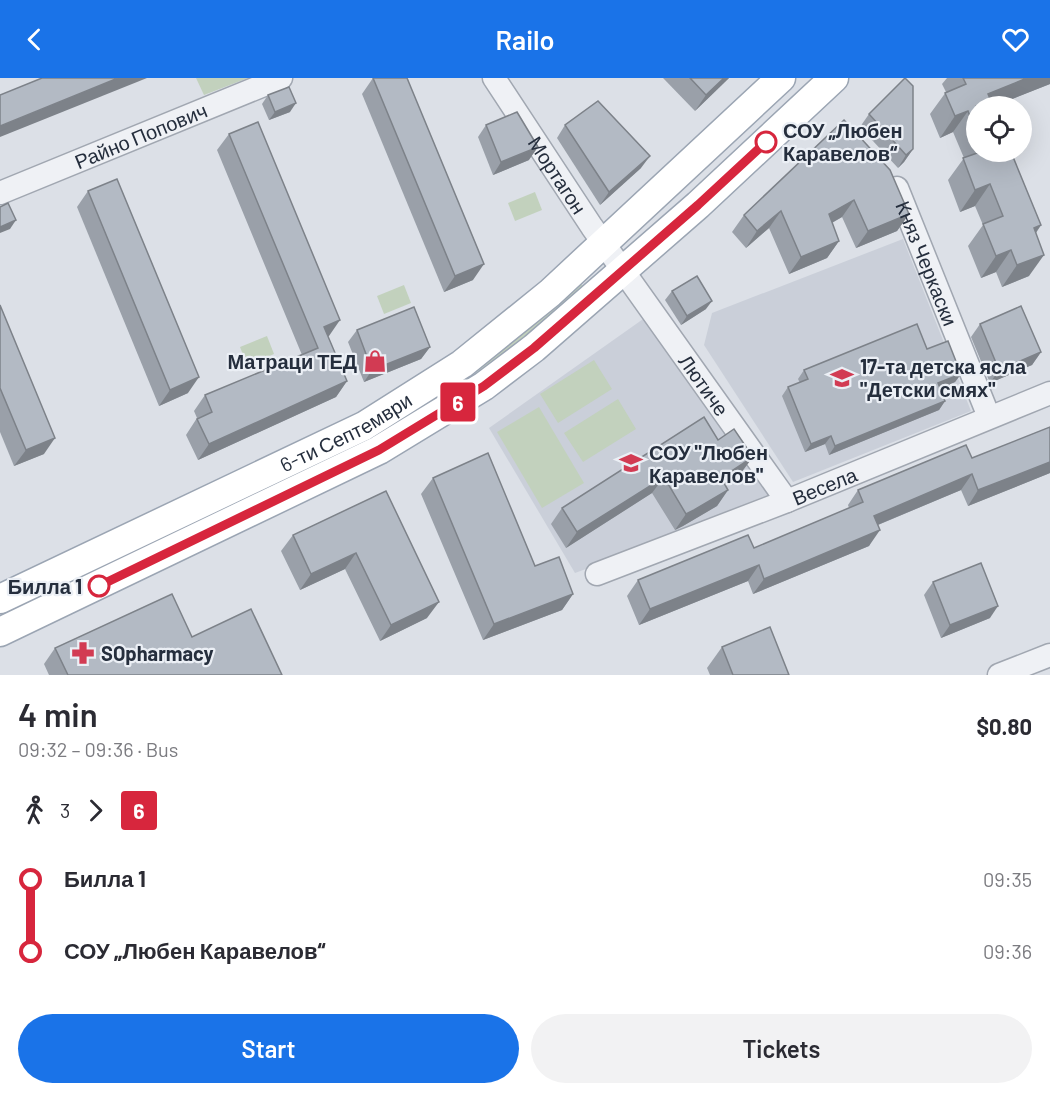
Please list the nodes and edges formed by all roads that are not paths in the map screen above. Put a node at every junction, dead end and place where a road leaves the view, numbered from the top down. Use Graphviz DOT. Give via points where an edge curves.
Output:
graph roads {
  1 [pos="280,78"];
  2 [pos="494,78"];
  3 [pos="781,78"];
  4 [pos="834,78"];
  5 [pos="884,172"];
  6 [pos="0,192"];
  7 [pos="605,244"];
  8 [pos="623,269"];
  9 [pos="1050,393"];
  10 [pos="989,417"];
  11 [pos="787,501"];
  12 [pos="597,574"];
  13 [pos="0,598"];
  14 [pos="0,632"];
  15 [pos="1050,655"];
  16 [pos="999,675"];
  1 -- 6 [label="street, Райно Попович"];
  2 -- 7 [label="street, Мортагон"];
  3 -- 7 [label="main road, 6-ти Септември"];
  4 -- 8 [label="main road, 6-ти Септември"];
  5 -- 10 [label="street, Княз Черкаски" via="896,186"];
  7 -- 8 [label="street, Мортагон"];
  7 -- 13 [label="main road, 6-ти Септември" via="462,364 372,422"];
  8 -- 11 [label="street, Лютиче"];
  8 -- 14 [label="main road, 6-ти Септември" via="492,380 400,438"];
  9 -- 10 [label="street, Весела"];
  10 -- 11 [label="street, Весела"];
  11 -- 12 [label="street, Весела"];
  15 -- 16 [label="street"];
}
